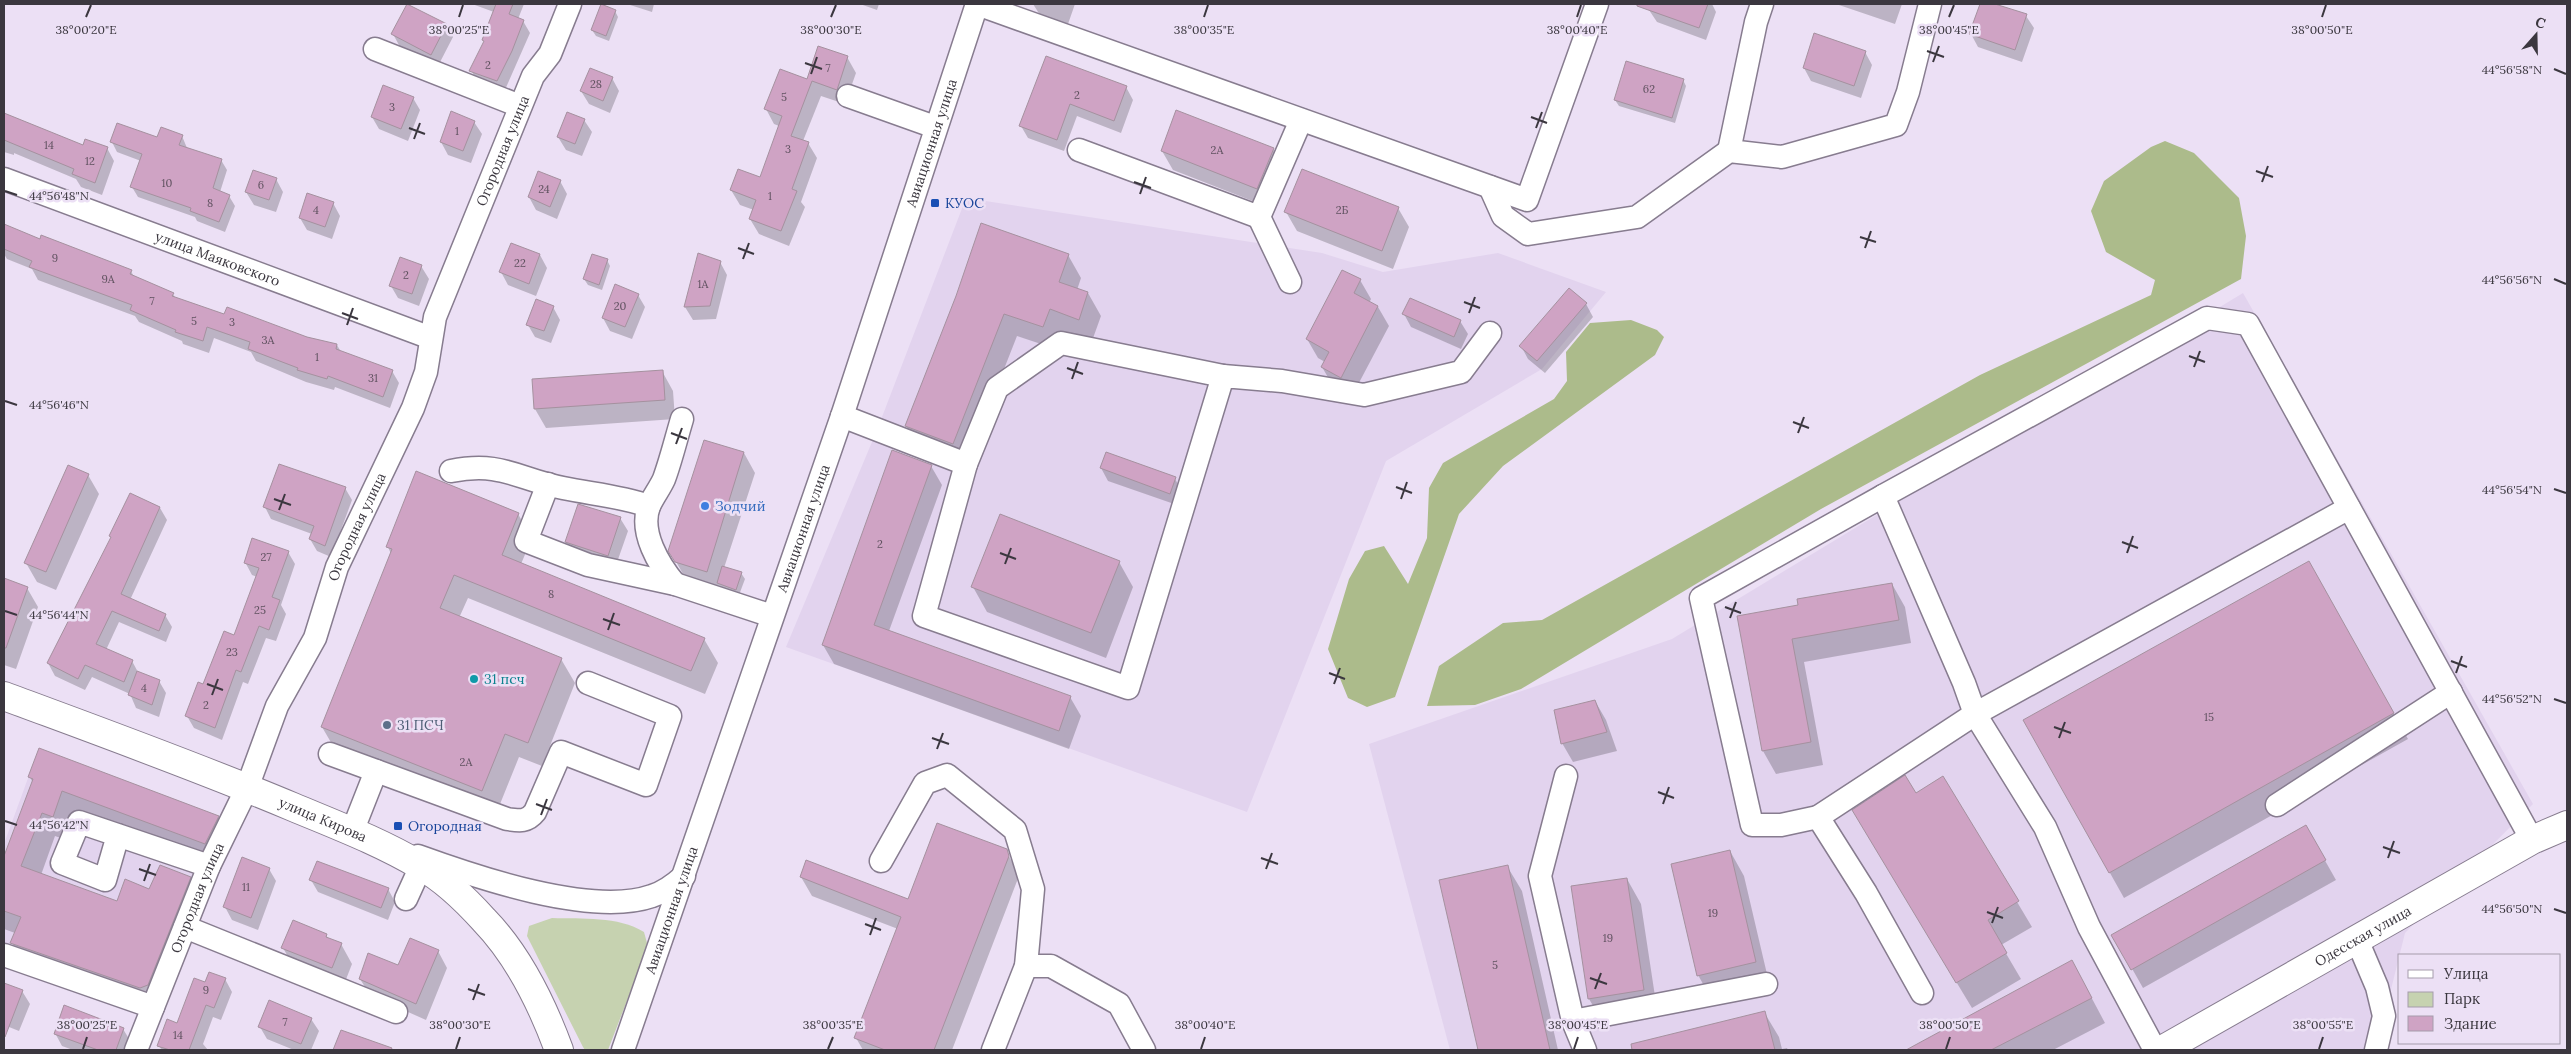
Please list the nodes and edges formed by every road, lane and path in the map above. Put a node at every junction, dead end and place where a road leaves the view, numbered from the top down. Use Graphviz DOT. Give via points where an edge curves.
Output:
graph roads {
  1 [pos="570,4"];
  2 [pos="977,4"];
  3 [pos="1597,4"];
  4 [pos="1762,4"];
  5 [pos="1930,4"];
  6 [pos="376,49"];
  7 [pos="848,96"];
  8 [pos="520,106"];
  9 [pos="1301,120"];
  10 [pos="935,128"];
  11 [pos="1079,150"];
  12 [pos="1729,151"];
  13 [pos="4,179"];
  14 [pos="1490,187"];
  15 [pos="1259,217"];
  16 [pos="1290,282"];
  17 [pos="1490,333"];
  18 [pos="431,338"];
  19 [pos="1222,376"];
  20 [pos="842,416"];
  21 [pos="682,419"];
  22 [pos="966,464"];
  23 [pos="450,471"];
  24 [pos="548,484"];
  25 [pos="1882,496"];
  26 [pos="649,506"];
  27 [pos="2350,508"];
  28 [pos="675,584"];
  29 [pos="772,616"];
  30 [pos="588,683"];
  31 [pos="2451,692"];
  32 [pos="4,696"];
  33 [pos="1975,714"];
  34 [pos="330,754"];
  35 [pos="376,771"];
  36 [pos="1566,776"];
  37 [pos="247,788"];
  38 [pos="2277,804"];
  39 [pos="1818,817"];
  40 [pos="2567,825"];
  41 [pos="352,832"];
  42 [pos="118,835"];
  43 [pos="2532,840"];
  44 [pos="881,861"];
  45 [pos="210,866"];
  46 [pos="421,866"];
  47 [pos="684,876"];
  48 [pos="406,899"];
  49 [pos="185,927"];
  50 [pos="2357,940"];
  51 [pos="4,955"];
  52 [pos="1026,966"];
  53 [pos="1766,984"];
  54 [pos="1922,993"];
  55 [pos="153,1007"];
  56 [pos="396,1012"];
  57 [pos="1573,1021"];
  58 [pos="136,1050"];
  59 [pos="559,1050"];
  60 [pos="623,1050"];
  61 [pos="993,1050"];
  62 [pos="1144,1050"];
  63 [pos="1584,1050"];
  64 [pos="2155,1050"];
  65 [pos="2162,1050"];
  66 [pos="2376,1050"];
  1 -- 8 [label="street, Огородная улица" via="550,54 533,76"];
  2 -- 9 [label="street"];
  2 -- 10 [label="street, Авиационная улица"];
  3 -- 14 [label="street" via="1527,200"];
  4 -- 12 [label="street"];
  5 -- 12 [label="street" via="1908,92 1896,125 1782,157"];
  6 -- 8 [label="street"];
  7 -- 10 [label="street"];
  8 -- 18 [label="street, Огородная улица" via="435,317"];
  9 -- 14 [label="street"];
  9 -- 15 [label="street"];
  10 -- 20 [label="street, Авиационная улица"];
  11 -- 15 [label="street"];
  12 -- 14 [label="street" via="1637,217 1528,234 1503,216"];
  13 -- 18 [label="street, улица Маяковского"];
  15 -- 16 [label="street"];
  17 -- 19 [label="street" via="1462,372 1364,395 1282,381"];
  18 -- 37 [label="street, Огородная улица" via="426,372 413,408 337,567 315,638 277,706"];
  19 -- 22 [label="street" via="1061,343 997,388"];
  19 -- 22 [label="street" via="1128,688 924,616"];
  20 -- 22 [label="street"];
  20 -- 29 [label="street, Авиационная улица"];
  21 -- 26 [label="street" via="664,478"];
  23 -- 24 [label="street" via="469,467 507,470"];
  24 -- 26 [label="street"];
  24 -- 28 [label="street" via="526,541 588,565"];
  25 -- 27 [label="street" via="2207,318 2248,324"];
  25 -- 33 [label="street"];
  25 -- 39 [label="street" via="1700,598 1752,825 1781,826"];
  26 -- 28 [label="street" via="650,543 661,568"];
  27 -- 31 [label="street"];
  27 -- 33 [label="street"];
  28 -- 29 [label="street"];
  29 -- 47 [label="street, Авиационная улица"];
  30 -- 35 [label="street" via="670,716 646,785 561,752 536,812 530,819 520,821"];
  31 -- 38 [label="street"];
  31 -- 43 [label="street"];
  32 -- 37 [label="main road, улица Кирова"];
  33 -- 39 [label="street"];
  33 -- 64 [label="street" via="2045,827 2088,927"];
  34 -- 35 [label="street"];
  35 -- 41 [label="street"];
  36 -- 57 [label="street" via="1540,876"];
  37 -- 41 [label="main road, улица Кирова"];
  37 -- 45 [label="street, Огородная улица"];
  39 -- 54 [label="street" via="1866,893"];
  40 -- 43 [label="main road, Одесская улица"];
  41 -- 46 [label="main road, улица Кирова"];
  41 -- 47 [label="street" via="474,876 564,898 633,900 650,897 668,890"];
  42 -- 45 [label="street"];
  43 -- 50 [label="main road, Одесская улица"];
  44 -- 52 [label="street" via="925,783 947,775 1015,830 1033,889"];
  45 -- 49 [label="street, Огородная улица"];
  46 -- 48 [label="street"];
  46 -- 59 [label="main road, улица Кирова" via="485,920 532,989"];
  47 -- 60 [label="street, Авиационная улица"];
  49 -- 55 [label="street, Огородная улица"];
  49 -- 56 [label="street"];
  50 -- 65 [label="main road, Одесская улица"];
  50 -- 66 [label="street" via="2377,987 2384,1016"];
  51 -- 55 [label="street"];
  52 -- 61 [label="street"];
  52 -- 62 [label="street" via="1051,966 1118,1004"];
  53 -- 57 [label="street"];
  55 -- 58 [label="street, Огородная улица"];
  57 -- 63 [label="street"];
}
